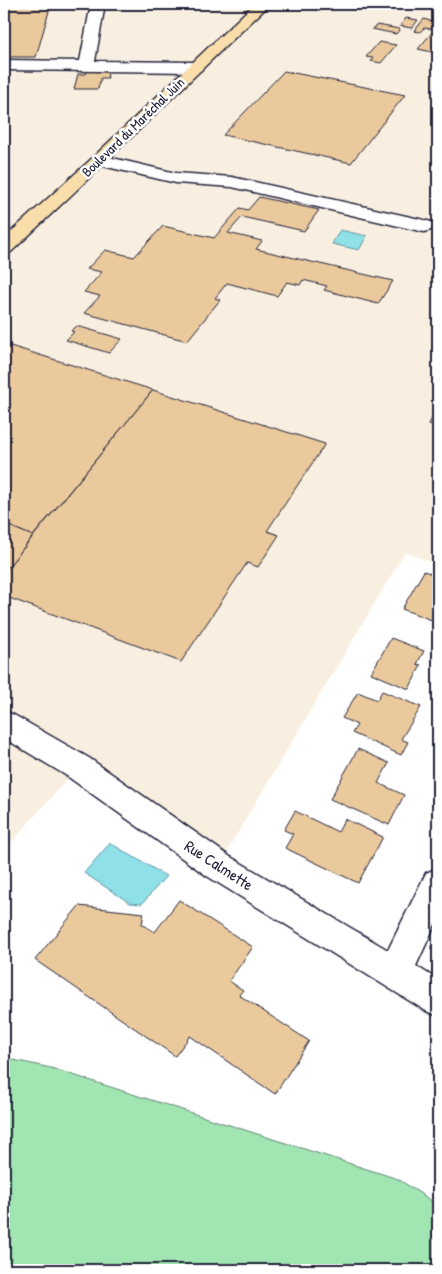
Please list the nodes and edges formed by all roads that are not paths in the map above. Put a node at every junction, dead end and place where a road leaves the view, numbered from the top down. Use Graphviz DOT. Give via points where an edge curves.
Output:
graph roads {
  1 [pos="98,4"];
  2 [pos="263,4"];
  3 [pos="4,65"];
  4 [pos="87,65"];
  5 [pos="195,66"];
  6 [pos="100,160"];
  7 [pos="424,226"];
  8 [pos="4,248"];
  9 [pos="4,724"];
  10 [pos="438,883"];
  11 [pos="395,973"];
  12 [pos="438,999"];
  1 -- 4 [label="street"];
  2 -- 5 [label="main road, Boulevard du Maréchal Juin"];
  3 -- 4 [label="street"];
  4 -- 5 [label="street"];
  5 -- 6 [label="main road, Boulevard du Maréchal Juin"];
  6 -- 7 [label="street" via="176,178 232,182"];
  6 -- 8 [label="main road, Boulevard du Maréchal Juin"];
  9 -- 11 [label="street, Rue Calmette" via="78,767 218,866"];
  10 -- 11 [label="street"];
  11 -- 12 [label="street, Rue Calmette"];
}
